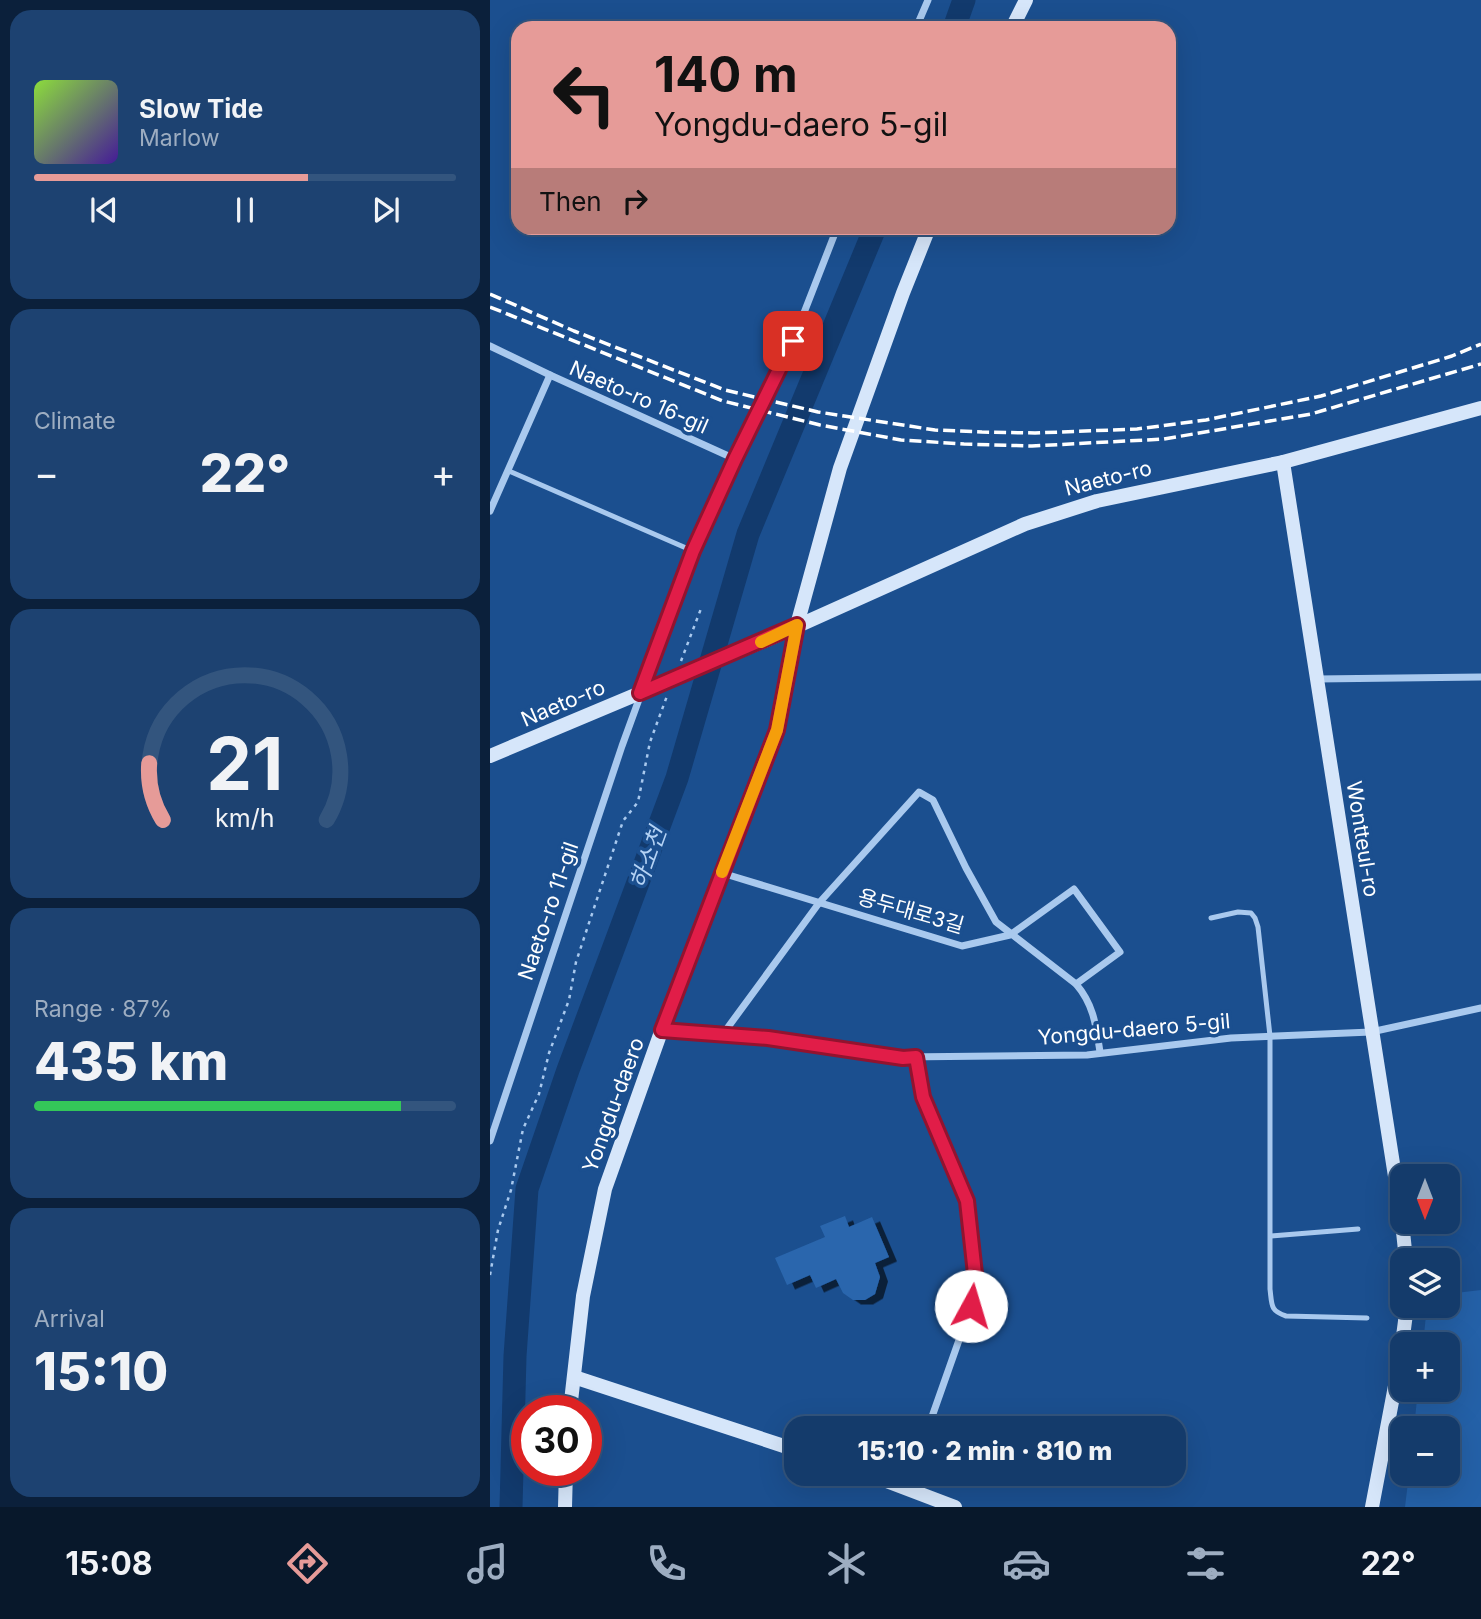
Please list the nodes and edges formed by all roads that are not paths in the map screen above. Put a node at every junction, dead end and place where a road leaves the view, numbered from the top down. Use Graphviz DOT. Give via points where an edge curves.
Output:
graph roads {
  1 [pos="928,0"];
  2 [pos="1026,0"];
  3 [pos="919,21"];
  4 [pos="1016,21"];
  5 [pos="834,235"];
  6 [pos="926,235"];
  7 [pos="490,346"];
  8 [pos="550,375"];
  9 [pos="1481,408"];
  10 [pos="735,459"];
  11 [pos="1283,463"];
  12 [pos="509,471"];
  13 [pos="490,511"];
  14 [pos="693,551"];
  15 [pos="797,625"];
  16 [pos="1481,677"];
  17 [pos="1317,679"];
  18 [pos="646,691"];
  19 [pos="490,756"];
  20 [pos="722,873"];
  21 [pos="819,903"];
  22 [pos="1211,918"];
  23 [pos="1010,935"];
  24 [pos="1076,984"];
  25 [pos="1481,1008"];
  26 [pos="662,1030"];
  27 [pos="1371,1032"];
  28 [pos="723,1034"];
  29 [pos="1270,1036"];
  30 [pos="1100,1052"];
  31 [pos="916,1057"];
  32 [pos="490,1141"];
  33 [pos="1393,1164"];
  34 [pos="1358,1229"];
  35 [pos="1271,1236"];
  36 [pos="1367,1318"];
  37 [pos="574,1377"];
  38 [pos="572,1395"];
  39 [pos="1392,1402"];
  40 [pos="932,1416"];
  41 [pos="784,1446"];
  42 [pos="566,1486"];
  43 [pos="919,1486"];
  44 [pos="565,1507"];
  45 [pos="955,1507"];
  46 [pos="1372,1507"];
  1 -- 3 [label="street"];
  2 -- 4 [label="street"];
  5 -- 10 [label="street, Naeto-ro 11-gil" via="793,341"];
  6 -- 15 [label="street, Yongdu-daero" via="840,468"];
  7 -- 8 [label="street"];
  8 -- 10 [label="street, Naeto-ro 16-gil"];
  8 -- 12 [label="street, Naeto-ro 16-gil"];
  9 -- 11 [label="street, Naeto-ro"];
  10 -- 14 [label="street, Naeto-ro 11-gil"];
  11 -- 15 [label="street, Naeto-ro" via="1064,510"];
  11 -- 17 [label="street, Wontteul-ro"];
  12 -- 13 [label="street, Naeto-ro 16-gil"];
  12 -- 14 [label="lane"];
  14 -- 18 [label="street, Naeto-ro 11-gil"];
  15 -- 18 [label="street, Naeto-ro"];
  15 -- 20 [label="street, Yongdu-daero" via="777,730"];
  16 -- 17 [label="street"];
  17 -- 27 [label="street, Wontteul-ro"];
  18 -- 19 [label="street, Naeto-ro"];
  18 -- 32 [label="street, Naeto-ro 11-gil"];
  20 -- 21 [label="street, 용두대로3길"];
  20 -- 26 [label="street, Yongdu-daero"];
  21 -- 23 [label="street, 용두대로3길" via="962,946"];
  21 -- 23 [label="street" via="919,792 933,800 996,922"];
  21 -- 28 [label="street"];
  22 -- 29 [label="lane" via="1238,912 1255,918"];
  23 -- 24 [label="street"];
  23 -- 24 [label="street, 용두대로3길" via="1074,889 1120,952"];
  24 -- 30 [label="street" via="1094,1013"];
  25 -- 27 [label="street, Yongdu-daero 5-gil"];
  26 -- 28 [label="street, Yongdu-daero 5-gil"];
  26 -- 37 [label="street, Yongdu-daero" via="605,1189 583,1296"];
  27 -- 29 [label="street, Yongdu-daero 5-gil"];
  27 -- 33 [label="street, Wontteul-ro"];
  28 -- 31 [label="street, Yongdu-daero 5-gil"];
  29 -- 30 [label="street, Yongdu-daero 5-gil"];
  29 -- 35 [label="lane"];
  30 -- 31 [label="street, Yongdu-daero 5-gil"];
  31 -- 40 [label="street" via="923,1097 967,1201 976,1283"];
  34 -- 35 [label="lane"];
  35 -- 36 [label="lane" via="1270,1289 1276,1313"];
  37 -- 38 [label="street, Yongdu-daero"];
  37 -- 41 [label="street"];
  39 -- 46 [label="street"];
  42 -- 44 [label="street"];
  43 -- 45 [label="street"];
}
